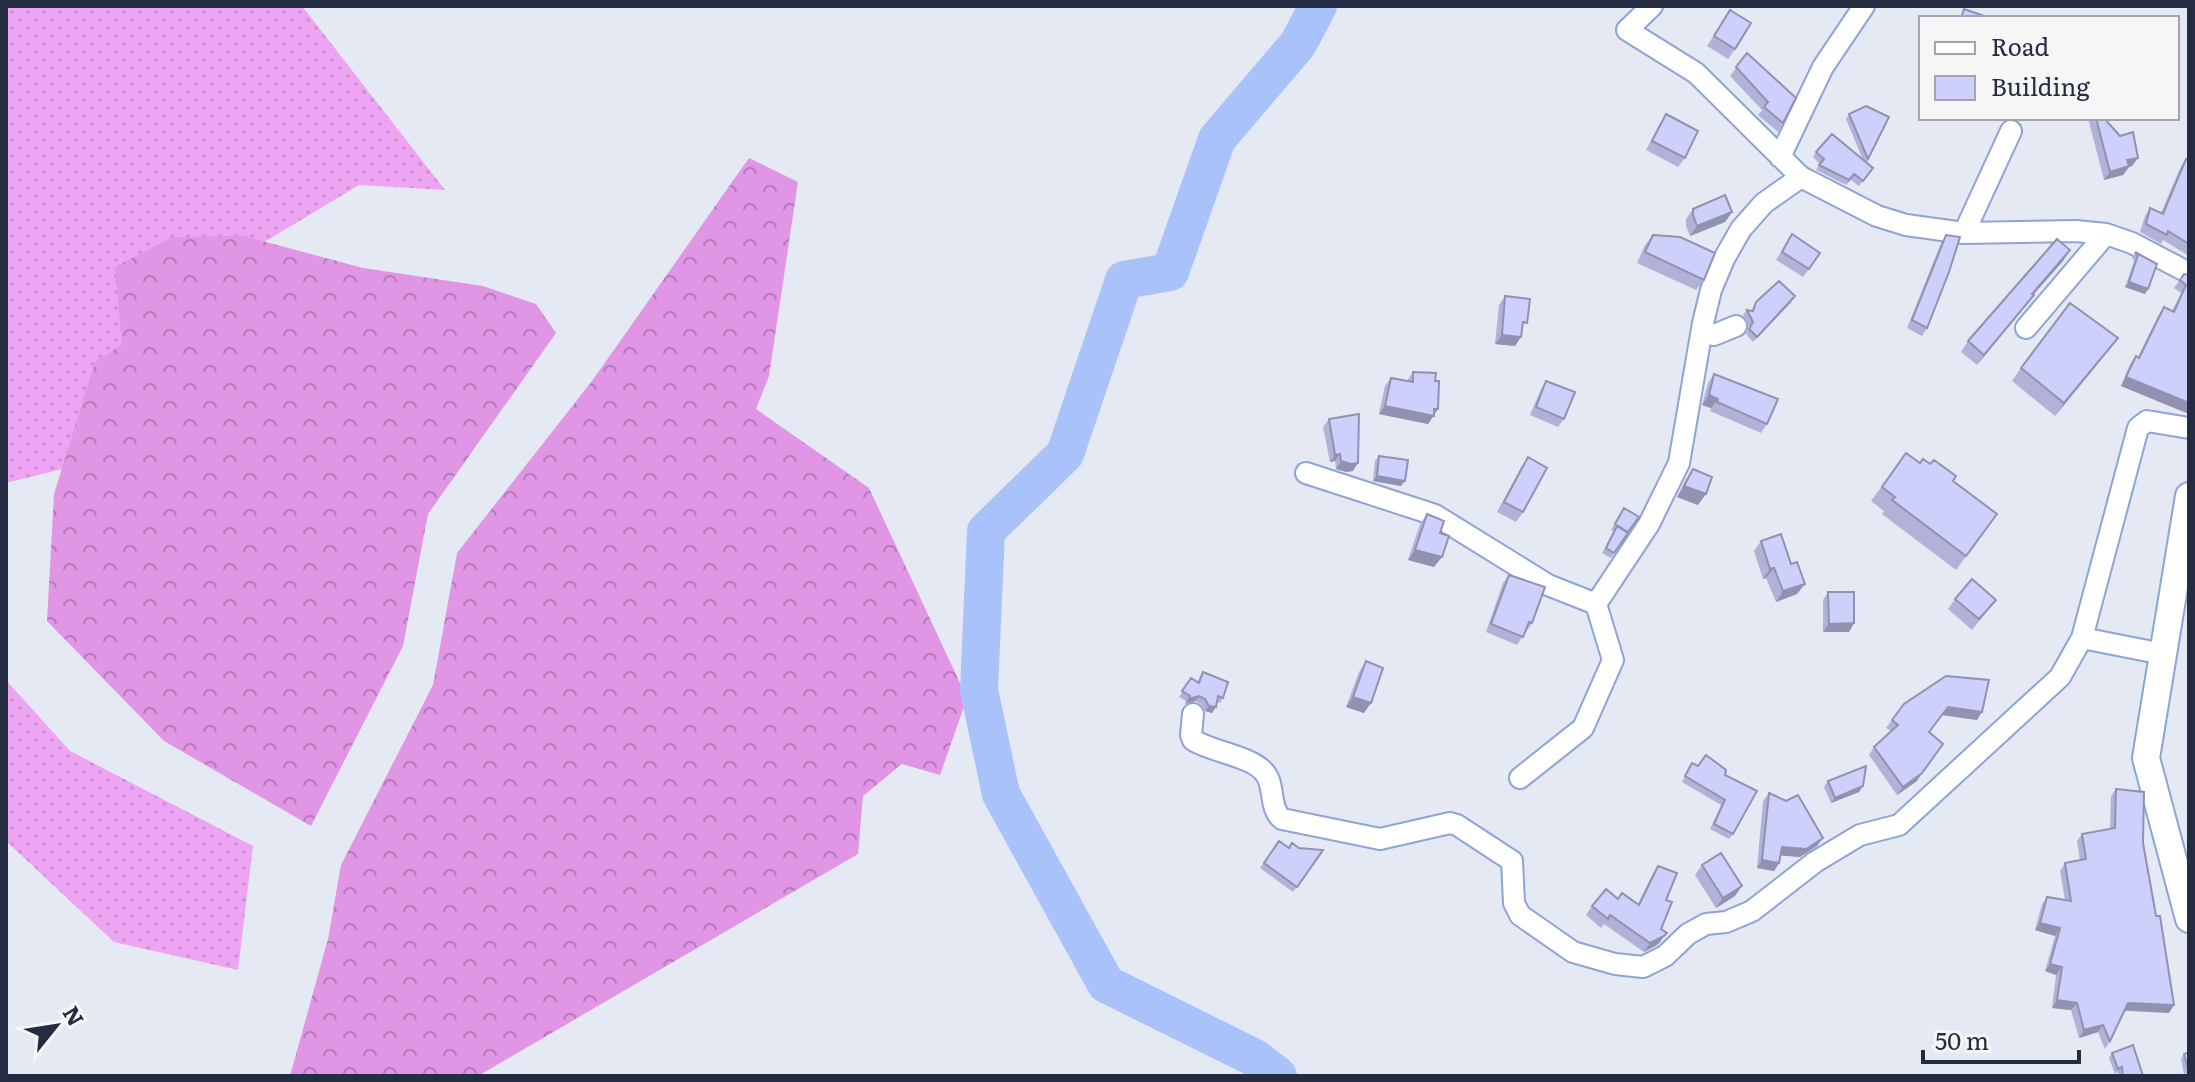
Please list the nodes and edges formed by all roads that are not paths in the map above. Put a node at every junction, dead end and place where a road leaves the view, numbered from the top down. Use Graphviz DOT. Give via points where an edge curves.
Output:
graph roads {
  1 [pos="1652,6"];
  2 [pos="1864,6"];
  3 [pos="2011,131"];
  4 [pos="1780,157"];
  5 [pos="1801,177"];
  6 [pos="1964,233"];
  7 [pos="2106,234"];
  8 [pos="2189,273"];
  9 [pos="1736,326"];
  10 [pos="2026,328"];
  11 [pos="1702,332"];
  12 [pos="2189,428"];
  13 [pos="1306,473"];
  14 [pos="2189,496"];
  15 [pos="1596,604"];
  16 [pos="2082,638"];
  17 [pos="2163,654"];
  18 [pos="1193,714"];
  19 [pos="1520,778"];
  20 [pos="2189,919"];
  1 -- 4 [label="street" via="1627,30 1696,73"];
  2 -- 4 [label="street" via="1823,67"];
  3 -- 6 [label="street"];
  4 -- 5 [label="street"];
  5 -- 6 [label="street" via="1877,216"];
  5 -- 11 [label="street" via="1764,203 1741,229 1711,290"];
  6 -- 7 [label="street"];
  7 -- 8 [label="street"];
  7 -- 10 [label="street"];
  9 -- 11 [label="street" via="1714,335"];
  11 -- 15 [label="street" via="1679,463 1649,524"];
  12 -- 16 [label="street" via="2147,421 2138,428"];
  13 -- 15 [label="street" via="1435,515 1548,585"];
  14 -- 17 [label="street"];
  15 -- 19 [label="street" via="1613,660 1583,728"];
  16 -- 17 [label="street"];
  16 -- 18 [label="street" via="2060,677 1899,825 1860,835 1752,911 1706,924 1643,967 1573,952 1520,915 1514,903 1512,861 1457,825 1380,839 1282,819 1267,775 1259,766 1193,740"];
  17 -- 20 [label="street" via="2146,758"];
}
